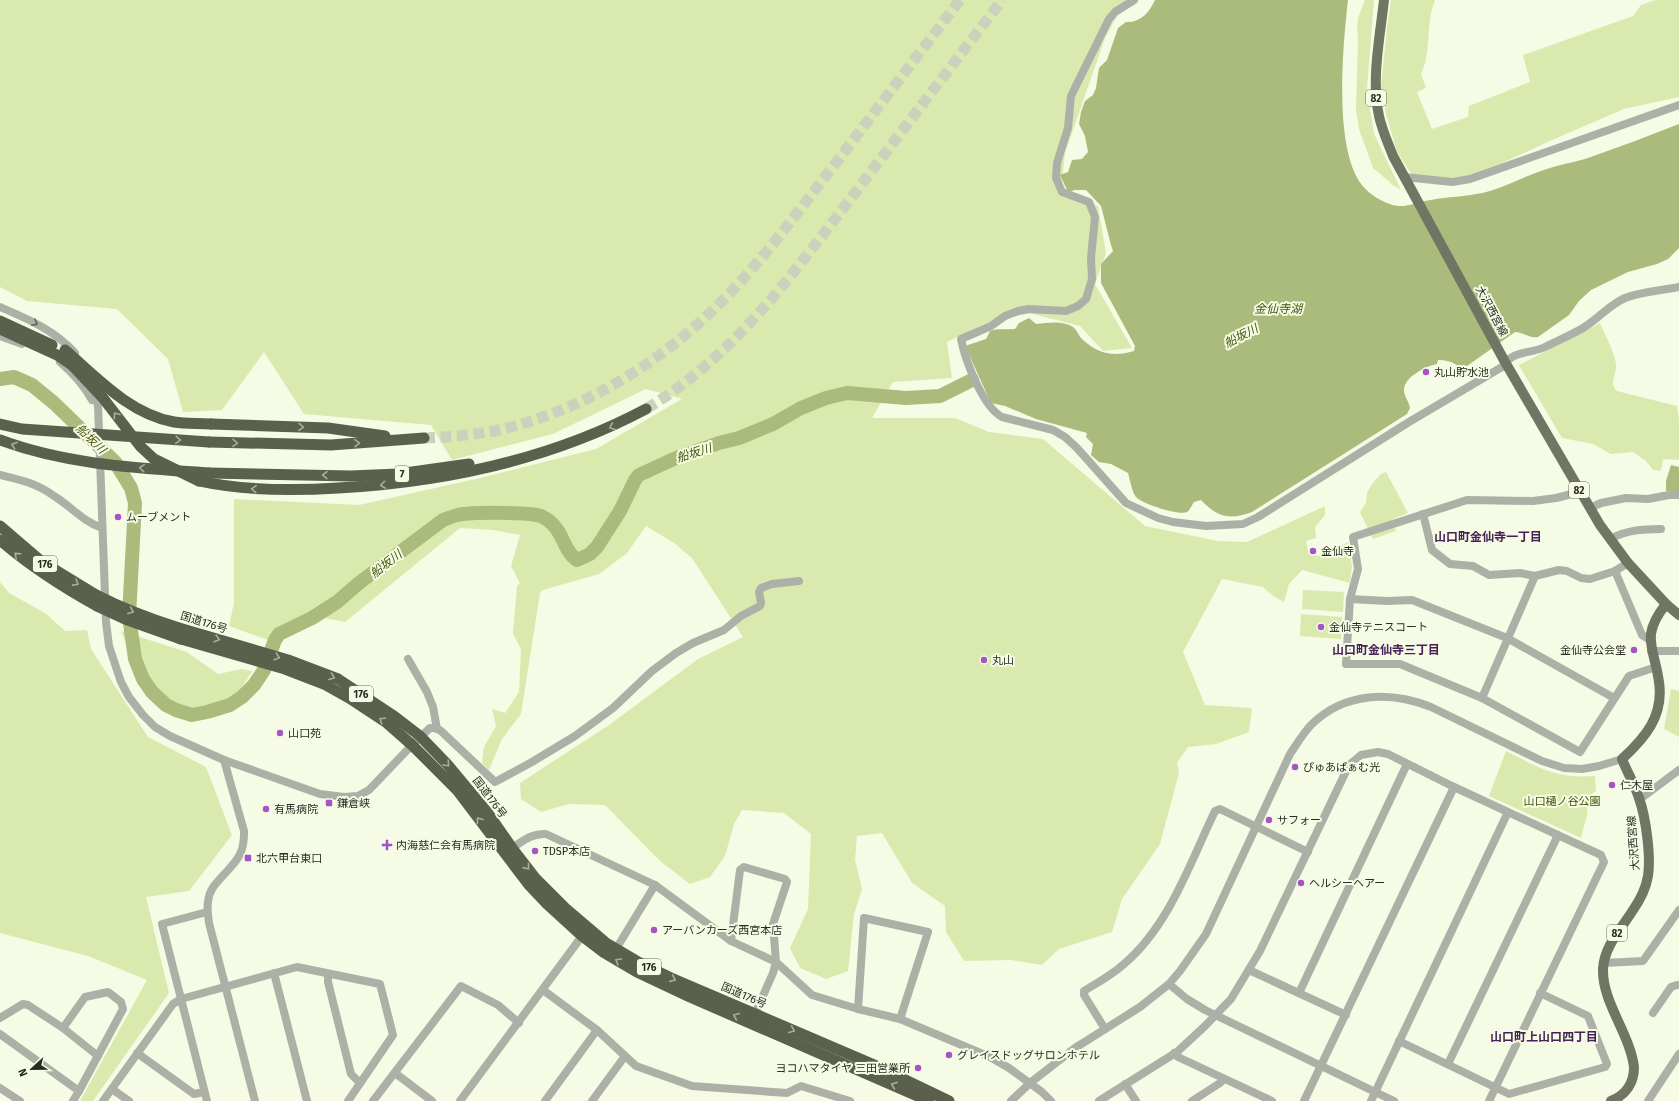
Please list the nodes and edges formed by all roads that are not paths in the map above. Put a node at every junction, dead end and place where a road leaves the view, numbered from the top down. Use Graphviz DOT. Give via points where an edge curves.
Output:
graph roads {
  1 [pos="1134,0"];
  2 [pos="1384,0"];
  3 [pos="1679,104"];
  4 [pos="1405,177"];
  5 [pos="1679,287"];
  6 [pos="0,307"];
  7 [pos="0,321"];
  8 [pos="0,330"];
  9 [pos="0,336"];
  10 [pos="1506,362"];
  11 [pos="646,409"];
  12 [pos="98,420"];
  13 [pos="0,424"];
  14 [pos="424,438"];
  15 [pos="0,440"];
  16 [pos="405,440"];
  17 [pos="531,455"];
  18 [pos="1,475"];
  19 [pos="1580,492"];
  20 [pos="1679,495"];
  21 [pos="1590,508"];
  22 [pos="1423,514"];
  23 [pos="0,526"];
  24 [pos="102,528"];
  25 [pos="1661,529"];
  26 [pos="1610,539"];
  27 [pos="0,540"];
  28 [pos="1628,563"];
  29 [pos="1615,571"];
  30 [pos="1535,576"];
  31 [pos="799,581"];
  32 [pos="1350,599"];
  33 [pos="1666,604"];
  34 [pos="1679,615"];
  35 [pos="180,634"];
  36 [pos="1507,638"];
  37 [pos="1650,645"];
  38 [pos="1679,651"];
  39 [pos="408,659"];
  40 [pos="292,667"];
  41 [pos="1656,667"];
  42 [pos="1482,698"];
  43 [pos="1614,698"];
  44 [pos="437,729"];
  45 [pos="420,736"];
  46 [pos="412,745"];
  47 [pos="1622,759"];
  48 [pos="224,760"];
  49 [pos="1407,764"];
  50 [pos="1679,770"];
  51 [pos="1454,787"];
  52 [pos="1640,799"];
  53 [pos="1508,812"];
  54 [pos="1257,826"];
  55 [pos="1558,835"];
  56 [pos="512,848"];
  57 [pos="1308,852"];
  58 [pos="655,885"];
  59 [pos="1679,910"];
  60 [pos="207,912"];
  61 [pos="582,936"];
  62 [pos="731,941"];
  63 [pos="616,949"];
  64 [pos="776,962"];
  65 [pos="1604,963"];
  66 [pos="1249,970"];
  67 [pos="274,973"];
  68 [pos="328,974"];
  69 [pos="1169,984"];
  70 [pos="1678,985"];
  71 [pos="225,986"];
  72 [pos="544,990"];
  73 [pos="1299,993"];
  74 [pos="1540,993"];
  75 [pos="181,998"];
  76 [pos="858,1009"];
  77 [pos="1653,1013"];
  78 [pos="755,1014"];
  79 [pos="1216,1015"];
  80 [pos="1346,1015"];
  81 [pos="0,1018"];
  82 [pos="900,1019"];
  83 [pos="519,1023"];
  84 [pos="63,1028"];
  85 [pos="597,1030"];
  86 [pos="1105,1030"];
  87 [pos="0,1034"];
  88 [pos="1399,1041"];
  89 [pos="137,1053"];
  90 [pos="1174,1053"];
  91 [pos="1679,1054"];
  92 [pos="98,1056"];
  93 [pos="625,1056"];
  94 [pos="1448,1064"];
  95 [pos="1322,1066"];
  96 [pos="395,1073"];
  97 [pos="1224,1079"];
  98 [pos="360,1083"];
  99 [pos="1030,1083"];
  100 [pos="1125,1084"];
  101 [pos="1496,1087"];
  102 [pos="0,1088"];
  103 [pos="112,1089"];
  104 [pos="80,1092"];
  105 [pos="204,1092"];
  106 [pos="1375,1092"];
  107 [pos="595,1100"];
  108 [pos="20,1101"];
  109 [pos="73,1101"];
  110 [pos="103,1101"];
  111 [pos="129,1101"];
  112 [pos="207,1101"];
  113 [pos="255,1101"];
  114 [pos="307,1101"];
  115 [pos="348,1101"];
  116 [pos="373,1101"];
  117 [pos="432,1101"];
  118 [pos="460,1101"];
  119 [pos="545,1101"];
  120 [pos="850,1101"];
  121 [pos="929,1101"];
  122 [pos="949,1101"];
  123 [pos="1011,1101"];
  124 [pos="1051,1101"];
  125 [pos="1099,1101"];
  126 [pos="1136,1101"];
  127 [pos="1192,1101"];
  128 [pos="1272,1101"];
  129 [pos="1304,1101"];
  130 [pos="1370,1101"];
  131 [pos="1394,1101"];
  132 [pos="1489,1101"];
  133 [pos="1611,1101"];
  134 [pos="1648,1101"];
  1 -- 10 [label="street" via="1108,19 1071,96 1068,128 1058,163 1056,178 1062,192 1090,202 1095,217 1091,258 1092,279 1086,299 1066,311 1018,311 961,339 984,398 997,414 1053,430 1065,437 1078,448 1126,503 1158,518 1206,526 1243,524 1502,367"];
  2 -- 4 [label="main road, 大沢西宮線 / 82" via="1375,92 1384,136"];
  3 -- 4 [label="street" via="1470,179 1452,182"];
  4 -- 10 [label="main road, 大沢西宮線 / 82"];
  5 -- 10 [label="street" via="1641,293 1624,299 1584,328 1538,350 1521,352"];
  6 -- 12 [label="street, one-way" via="48,329 78,356 98,405"];
  7 -- 16 [label="highway, one-way, bridge" via="65,350 128,403 174,422 328,428"];
  17 -- 8 [label="highway, one-way, bridge" via="450,475 379,486 294,491 227,487 199,481 154,459 140,446 103,398 72,366 57,355"];
  9 -- 12 [label="street" via="38,351 74,373 92,401"];
  10 -- 19 [label="main road, 大沢西宮線 / 82"];
  11 -- 17 [label="highway, 7, one-way" via="586,438"];
  12 -- 24 [label="street, bridge"];
  13 -- 16 [label="highway, one-way, bridge" via="22,429 209,442 331,445"];
  14 -- 16 [label="highway"];
  17 -- 15 [label="highway, 7, one-way, bridge" via="398,474 350,476 209,473 70,459"];
  18 -- 24 [label="street" via="29,482 54,495 90,524"];
  19 -- 21 [label="main road, 大沢西宮線 / 82"];
  19 -- 22 [label="street" via="1533,501 1466,500"];
  20 -- 21 [label="street" via="1648,499 1626,498"];
  21 -- 26 [label="main road, 大沢西宮線 / 82"];
  22 -- 30 [label="street" via="1432,550 1450,564 1473,566 1489,575 1520,573"];
  22 -- 32 [label="street" via="1353,537 1358,569"];
  23 -- 35 [label="highway, 国道176号 / 176, one-way, bridge" via="42,562 115,605"];
  24 -- 48 [label="street" via="109,646 129,697 155,727"];
  25 -- 26 [label="street" via="1640,528 1623,532"];
  26 -- 28 [label="main road, 大沢西宮線 / 82"];
  35 -- 27 [label="highway, 国道176号 / 176, one-way, bridge" via="125,619 97,606 44,575"];
  28 -- 29 [label="street"];
  28 -- 33 [label="main road, 大沢西宮線 / 82"];
  29 -- 30 [label="street" via="1590,579 1559,570"];
  29 -- 37 [label="street" via="1642,635"];
  30 -- 36 [label="street"];
  31 -- 44 [label="street" via="761,588 760,606 741,616 724,630 676,653 652,671 613,708 575,736 495,782"];
  32 -- 36 [label="street" via="1412,600"];
  32 -- 42 [label="street" via="1346,664 1400,664"];
  33 -- 34 [label="main road, 大沢西宮線 / 82"];
  33 -- 37 [label="main road" via="1657,616 1651,631"];
  35 -- 40 [label="highway, 国道176号 / 176"];
  36 -- 42 [label="street"];
  36 -- 43 [label="street"];
  37 -- 38 [label="street"];
  37 -- 41 [label="main road"];
  39 -- 44 [label="street" via="427,692"];
  40 -- 45 [label="highway, 国道176号 / 176, one-way" via="338,679"];
  46 -- 40 [label="highway, 国道176号 / 176, one-way" via="387,723 349,698"];
  41 -- 43 [label="street" via="1629,676"];
  41 -- 47 [label="main road" via="1659,683 1657,714 1650,730"];
  42 -- 43 [label="street" via="1580,752"];
  44 -- 45 [label="street" via="430,728"];
  45 -- 46 [label="street"];
  45 -- 56 [label="highway, 国道176号 / 176, one-way" via="462,781"];
  46 -- 48 [label="street" via="369,790 358,796 344,798 320,794"];
  61 -- 46 [label="highway, 国道176号 / 176, one-way" via="529,885 457,790"];
  47 -- 52 [label="main road, 大沢西宮線 / 82"];
  47 -- 54 [label="street" via="1588,768 1564,768 1542,761 1414,701 1375,696 1337,707 1312,724 1290,754"];
  48 -- 60 [label="street" via="244,831 243,848 235,864 214,887"];
  49 -- 51 [label="street"];
  49 -- 57 [label="street" via="1378,752 1361,755 1349,765"];
  49 -- 73 [label="street"];
  50 -- 52 [label="street"];
  51 -- 53 [label="street"];
  51 -- 80 [label="street"];
  52 -- 65 [label="main road, 大沢西宮線 / 82" via="1644,811 1649,857 1648,876 1643,893 1612,941"];
  53 -- 55 [label="street"];
  53 -- 88 [label="street"];
  54 -- 57 [label="street"];
  54 -- 69 [label="street" via="1206,934"];
  54 -- 86 [label="street" via="1220,809 1215,811 1174,898 1150,938 1124,965 1084,991"];
  55 -- 74 [label="street" via="1601,855 1604,862"];
  55 -- 94 [label="street"];
  56 -- 58 [label="street" via="530,836 546,834"];
  56 -- 63 [label="highway, 国道176号 / 176, one-way" via="536,879 565,908"];
  57 -- 66 [label="street"];
  58 -- 62 [label="street"];
  58 -- 63 [label="street"];
  59 -- 65 [label="street" via="1643,961"];
  60 -- 71 [label="street"];
  60 -- 75 [label="street" via="162,924"];
  61 -- 72 [label="street"];
  121 -- 61 [label="highway, 国道176号 / 176, one-way" via="637,972"];
  62 -- 64 [label="street"];
  62 -- 64 [label="street" via="740,870 744,867 785,879 787,882 773,924"];
  63 -- 78 [label="highway, 国道176号 / 176, one-way" via="658,972"];
  64 -- 76 [label="street" via="812,995"];
  64 -- 78 [label="street"];
  65 -- 133 [label="main road, 大沢西宮線 / 82" via="1607,993 1634,1067 1629,1087"];
  66 -- 73 [label="street"];
  66 -- 79 [label="street" via="1231,998"];
  67 -- 68 [label="street" via="297,967"];
  67 -- 71 [label="street"];
  67 -- 114 [label="street"];
  68 -- 98 [label="street" via="351,1074"];
  68 -- 98 [label="street" via="380,984 393,1035"];
  69 -- 79 [label="street" via="1187,999"];
  69 -- 86 [label="street"];
  70 -- 77 [label="street" via="1671,987"];
  71 -- 75 [label="street"];
  71 -- 113 [label="street"];
  72 -- 83 [label="street"];
  72 -- 85 [label="street"];
  73 -- 80 [label="street"];
  74 -- 101 [label="street"];
  74 -- 101 [label="street" via="1588,1016 1606,1067 1509,1094"];
  75 -- 89 [label="street" via="173,1004"];
  75 -- 105 [label="street"];
  76 -- 82 [label="street"];
  76 -- 82 [label="street" via="864,918 928,932"];
  78 -- 122 [label="highway, 国道176号 / 176, one-way" via="872,1064"];
  79 -- 90 [label="street" via="1190,1042"];
  79 -- 95 [label="street"];
  80 -- 95 [label="street"];
  81 -- 84 [label="street" via="23,1004"];
  82 -- 99 [label="street" via="990,1057"];
  83 -- 96 [label="street" via="498,1005 461,986"];
  83 -- 118 [label="street"];
  84 -- 92 [label="street"];
  84 -- 92 [label="street" via="85,997 108,992 121,1002 123,1009"];
  85 -- 93 [label="street"];
  85 -- 119 [label="street"];
  86 -- 99 [label="street" via="1075,1048"];
  87 -- 104 [label="street"];
  88 -- 94 [label="street"];
  88 -- 106 [label="street"];
  89 -- 103 [label="street"];
  89 -- 105 [label="street" via="194,1094"];
  90 -- 97 [label="street"];
  90 -- 100 [label="street"];
  91 -- 134 [label="street"];
  92 -- 104 [label="street"];
  93 -- 107 [label="street"];
  93 -- 120 [label="street" via="636,1066 692,1086 787,1093 802,1086"];
  94 -- 101 [label="street"];
  95 -- 106 [label="street"];
  95 -- 129 [label="street"];
  96 -- 116 [label="street"];
  96 -- 117 [label="street"];
  97 -- 127 [label="street"];
  97 -- 128 [label="street"];
  98 -- 115 [label="street"];
  99 -- 123 [label="street"];
  99 -- 124 [label="street"];
  100 -- 125 [label="street"];
  100 -- 126 [label="street"];
  101 -- 132 [label="street"];
  102 -- 108 [label="street"];
  103 -- 110 [label="street"];
  103 -- 111 [label="street"];
  104 -- 109 [label="street"];
  105 -- 112 [label="street"];
  106 -- 130 [label="street"];
  106 -- 131 [label="street"];
}
